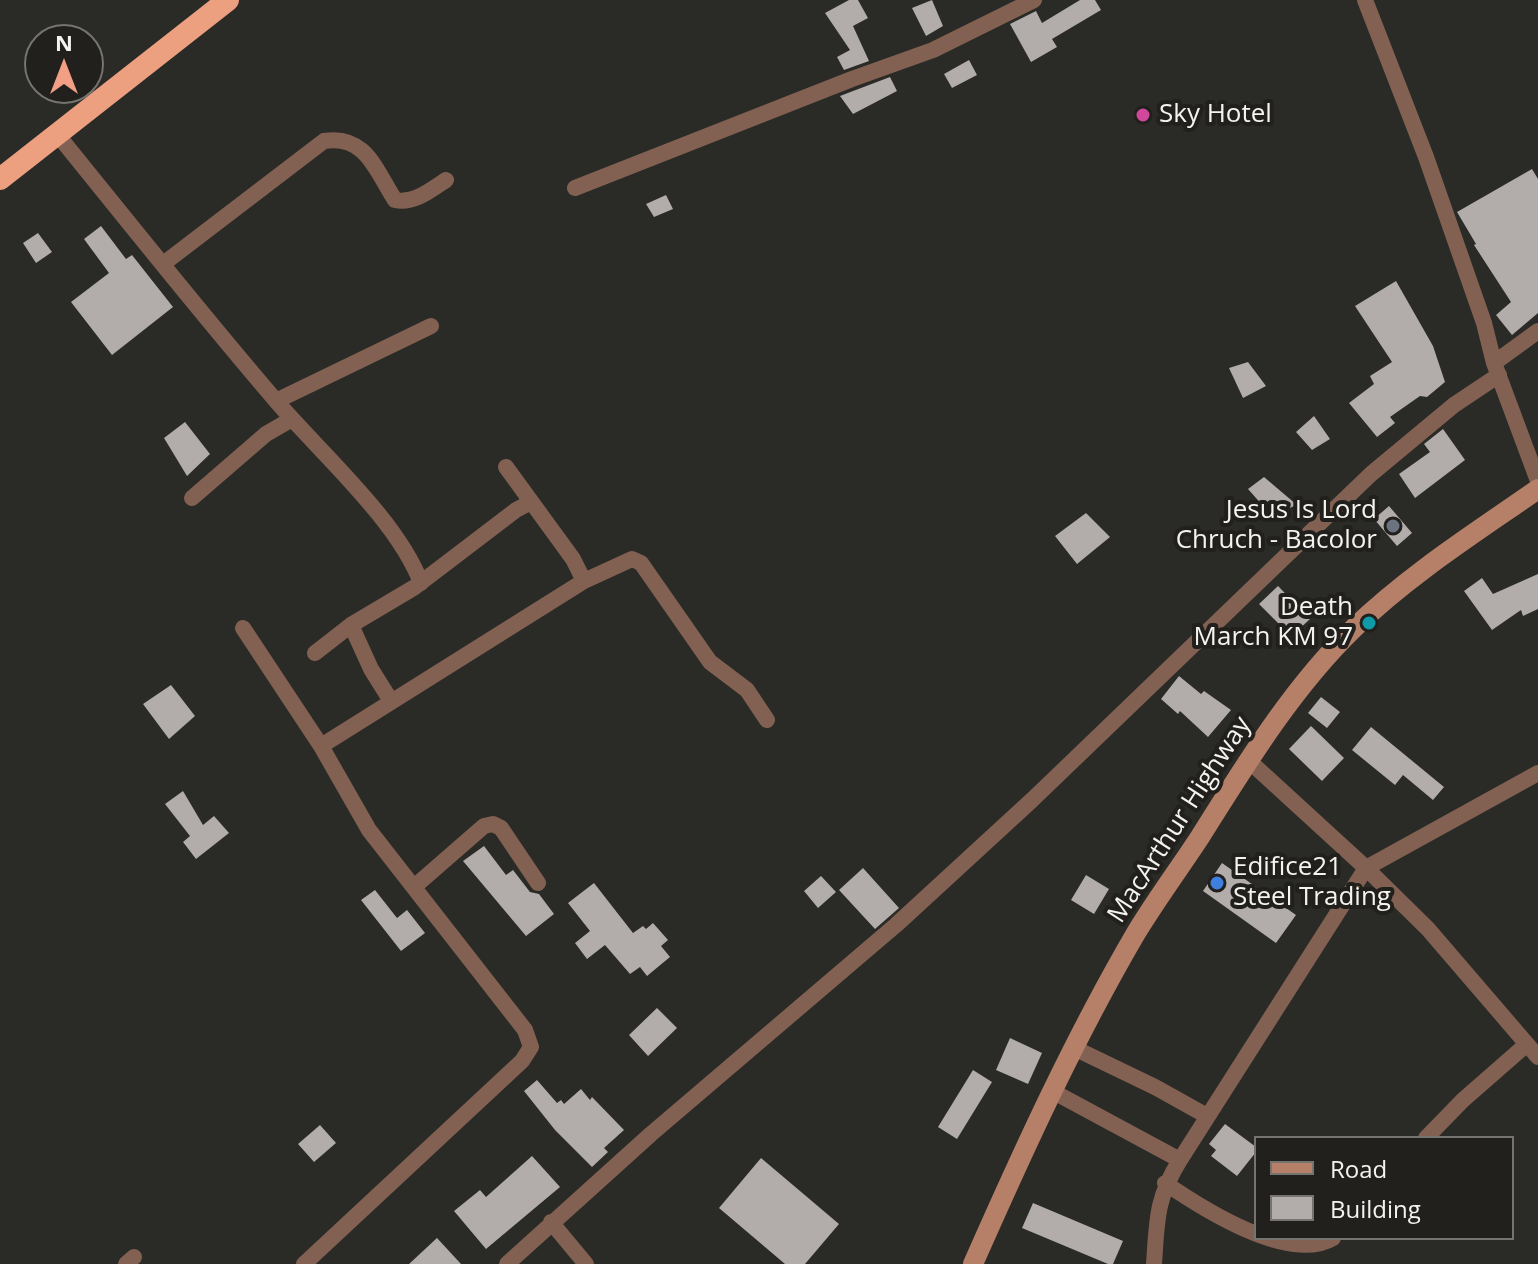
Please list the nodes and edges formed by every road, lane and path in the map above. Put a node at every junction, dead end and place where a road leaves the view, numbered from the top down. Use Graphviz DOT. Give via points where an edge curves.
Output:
graph roads {
  1 [pos="228,0"];
  2 [pos="1034,0"];
  3 [pos="1365,0"];
  4 [pos="57,134"];
  5 [pos="0,179"];
  6 [pos="446,180"];
  7 [pos="575,188"];
  8 [pos="163,264"];
  9 [pos="431,326"];
  10 [pos="1538,331"];
  11 [pos="1497,369"];
  12 [pos="276,401"];
  13 [pos="292,419"];
  14 [pos="506,467"];
  15 [pos="1538,481"];
  16 [pos="1538,489"];
  17 [pos="192,498"];
  18 [pos="531,502"];
  19 [pos="584,581"];
  20 [pos="421,583"];
  21 [pos="351,625"];
  22 [pos="243,628"];
  23 [pos="315,653"];
  24 [pos="391,701"];
  25 [pos="767,720"];
  26 [pos="321,746"];
  27 [pos="1248,760"];
  28 [pos="1538,773"];
  29 [pos="1366,868"];
  30 [pos="538,883"];
  31 [pos="414,887"];
  32 [pos="1074,1048"];
  33 [pos="1532,1050"];
  34 [pos="1052,1091"];
  35 [pos="1207,1116"];
  36 [pos="1428,1136"];
  37 [pos="1180,1160"];
  38 [pos="1165,1183"];
  39 [pos="551,1222"];
  40 [pos="1331,1240"];
  41 [pos="304,1264"];
  42 [pos="507,1264"];
  43 [pos="586,1264"];
  44 [pos="973,1264"];
  45 [pos="1154,1264"];
  1 -- 4 [label="highway"];
  2 -- 7 [label="street" via="933,50"];
  3 -- 11 [label="street" via="1426,157"];
  4 -- 5 [label="highway"];
  4 -- 8 [label="street"];
  6 -- 8 [label="street" via="422,196 395,200 362,148 348,141 324,141"];
  8 -- 12 [label="street"];
  9 -- 12 [label="street"];
  10 -- 11 [label="street"];
  11 -- 15 [label="street"];
  11 -- 39 [label="street" via="1371,474 896,925"];
  12 -- 13 [label="street"];
  13 -- 17 [label="street" via="266,434"];
  13 -- 20 [label="street" via="366,500"];
  14 -- 18 [label="street"];
  16 -- 27 [label="main road, MacArthur Highway" via="1410,579 1356,626 1295,695"];
  18 -- 19 [label="street"];
  18 -- 20 [label="street"];
  19 -- 24 [label="street"];
  19 -- 25 [label="street" via="632,559 641,563 710,662 747,690"];
  20 -- 21 [label="street"];
  21 -- 23 [label="street"];
  21 -- 24 [label="street"];
  22 -- 26 [label="street"];
  24 -- 26 [label="street"];
  26 -- 31 [label="street" via="369,830"];
  27 -- 29 [label="street"];
  27 -- 32 [label="main road, MacArthur Highway" via="1138,929"];
  28 -- 29 [label="street"];
  29 -- 33 [label="street" via="1428,929"];
  29 -- 35 [label="street"];
  30 -- 31 [label="street" via="493,824 484,826"];
  31 -- 41 [label="street" via="525,1030 531,1047"];
  32 -- 34 [label="main road, MacArthur Highway"];
  32 -- 35 [label="street"];
  33 -- 36 [label="street" via="1463,1100"];
  34 -- 37 [label="street"];
  34 -- 44 [label="main road, MacArthur Highway"];
  35 -- 37 [label="street"];
  37 -- 38 [label="street"];
  38 -- 40 [label="street" via="1252,1240 1284,1251 1315,1249"];
  38 -- 45 [label="street"];
  39 -- 42 [label="street"];
  39 -- 43 [label="street"];
}
